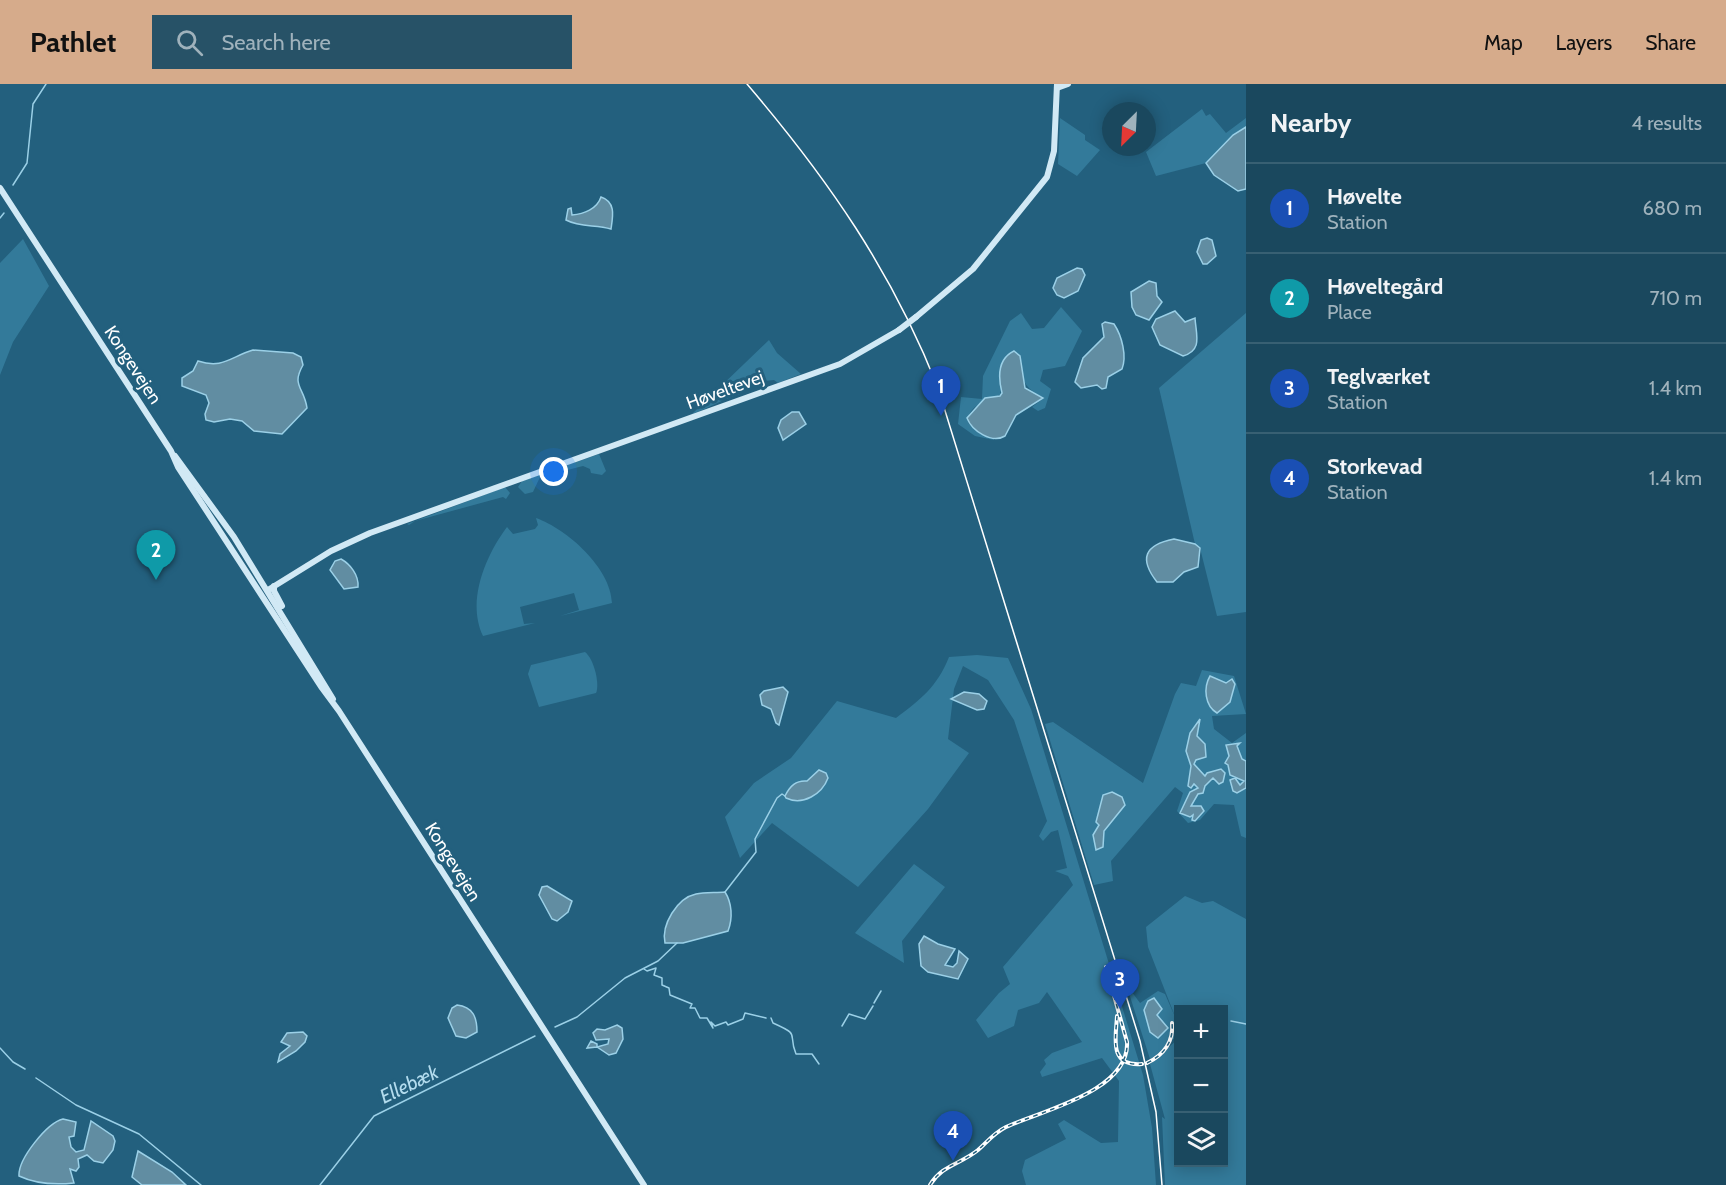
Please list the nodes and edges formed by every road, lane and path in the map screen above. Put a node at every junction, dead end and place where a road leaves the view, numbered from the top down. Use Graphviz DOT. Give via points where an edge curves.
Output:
graph roads {
  1 [pos="1068,84"];
  2 [pos="1057,86"];
  3 [pos="0,188"];
  4 [pos="171,451"];
  5 [pos="212,519"];
  6 [pos="271,588"];
  7 [pos="271,609"];
  8 [pos="339,711"];
  9 [pos="642,1185"];
  1 -- 2 [label="main road, Høveltevej"];
  2 -- 6 [label="main road, Høveltevej, bridge" via="1054,151 1047,177 973,269 870,350 370,533 331,551"];
  3 -- 4 [label="main road, Kongevejen"];
  4 -- 5 [label="main road, Kongevejen"];
  4 -- 6 [label="main road, Kongevejen"];
  5 -- 6 [label="main road" via="261,588"];
  5 -- 7 [label="main road, Kongevejen"];
  6 -- 7 [label="main road" via="267,598"];
  6 -- 8 [label="main road, Kongevejen"];
  7 -- 8 [label="main road, Kongevejen"];
  8 -- 9 [label="main road, Kongevejen"];
}
